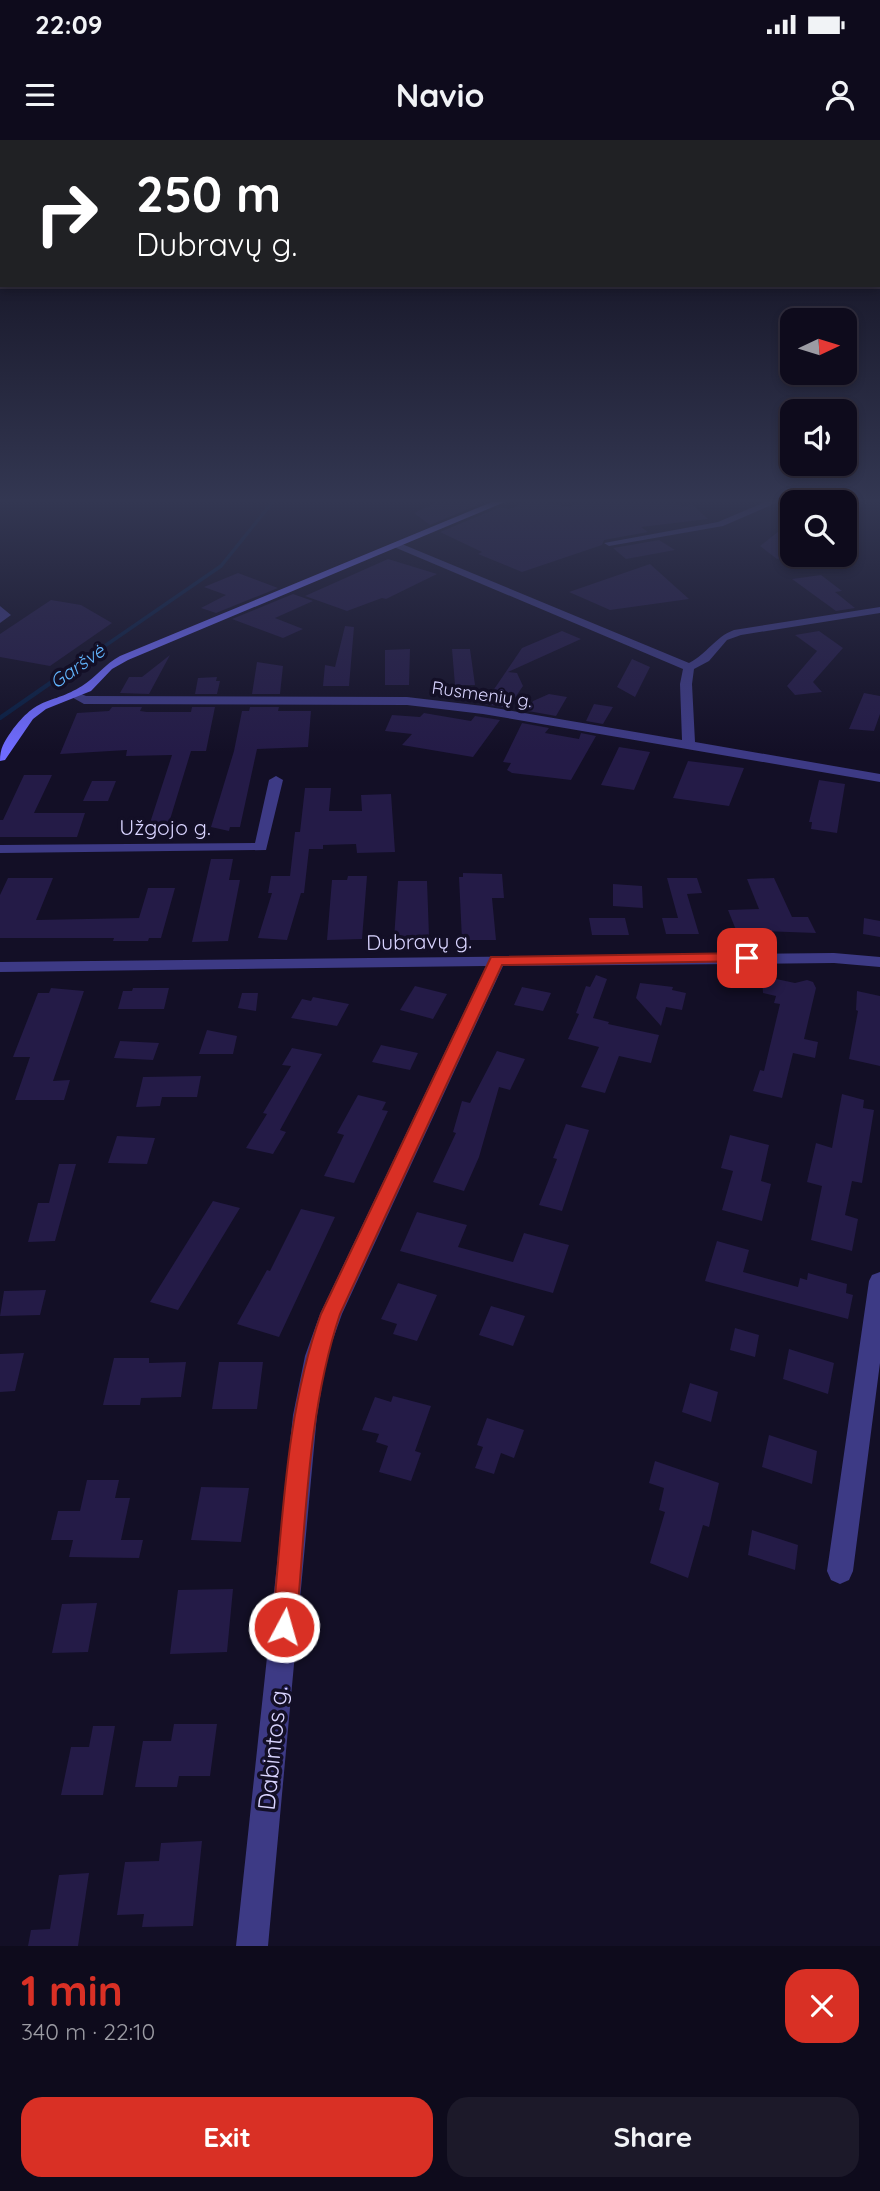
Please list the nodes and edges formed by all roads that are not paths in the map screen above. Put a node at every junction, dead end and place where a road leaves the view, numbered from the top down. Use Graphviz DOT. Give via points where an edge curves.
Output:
graph roads {
  1 [pos="305,583"];
  2 [pos="489,583"];
  3 [pos="880,610"];
  4 [pos="689,667"];
  5 [pos="74,695"];
  6 [pos="689,747"];
  7 [pos="0,757"];
  8 [pos="880,778"];
  9 [pos="276,780"];
  10 [pos="0,849"];
  11 [pos="496,961"];
  12 [pos="880,962"];
  13 [pos="0,967"];
  14 [pos="880,1281"];
  15 [pos="840,1571"];
  16 [pos="252,1946"];
  1 -- 5 [label="street" via="124,658"];
  2 -- 4 [label="street"];
  3 -- 4 [label="street" via="738,632 723,638 705,659"];
  4 -- 6 [label="street"];
  5 -- 6 [label="street, Rusmenių g." via="84,700 407,701"];
  5 -- 7 [label="street" via="42,706 29,716"];
  6 -- 8 [label="street, Rusmenių g."];
  9 -- 10 [label="street, Užgojo g." via="261,847"];
  11 -- 12 [label="street, Dubravų g." via="822,958"];
  11 -- 13 [label="street, Dubravų g."];
  11 -- 16 [label="street, Dabintos g." via="331,1314 316,1356 305,1415"];
  14 -- 15 [label="street"];
}
